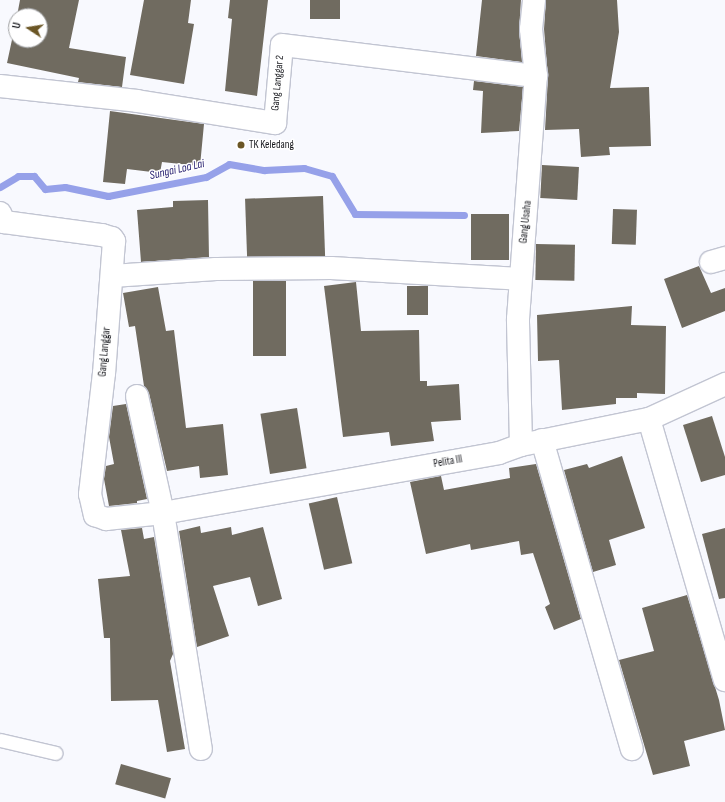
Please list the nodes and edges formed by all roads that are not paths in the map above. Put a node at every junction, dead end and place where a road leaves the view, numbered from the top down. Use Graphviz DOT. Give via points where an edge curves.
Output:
graph roads {
  1 [pos="534,0"];
  2 [pos="536,76"];
  3 [pos="0,86"];
  4 [pos="0,213"];
  5 [pos="112,276"];
  6 [pos="520,279"];
  7 [pos="725,384"];
  8 [pos="137,396"];
  9 [pos="649,419"];
  10 [pos="542,440"];
  11 [pos="521,445"];
  12 [pos="163,512"];
  13 [pos="725,680"];
  14 [pos="0,740"];
  15 [pos="201,749"];
  16 [pos="632,749"];
  17 [pos="56,753"];
  1 -- 2 [label="street, Gang Usaha" via="531,29"];
  2 -- 3 [label="street, Gang Langgar 2" via="282,45 275,123 137,101"];
  2 -- 6 [label="street, Gang Usaha" via="531,169"];
  4 -- 5 [label="street, Gang Langgar" via="4,222 112,238"];
  5 -- 6 [label="street" via="216,269 331,268"];
  5 -- 12 [label="street, Gang Langgar" via="90,494 91,506 95,514 106,519"];
  6 -- 11 [label="street, Gang Usaha" via="518,333"];
  7 -- 9 [label="street, Pelita III"];
  8 -- 12 [label="street"];
  9 -- 10 [label="street, Pelita III"];
  9 -- 13 [label="street"];
  10 -- 11 [label="street, Pelita III"];
  10 -- 16 [label="street"];
  11 -- 12 [label="street, Pelita III" via="499,453"];
  12 -- 15 [label="street"];
  14 -- 17 [label="lane"];
}
